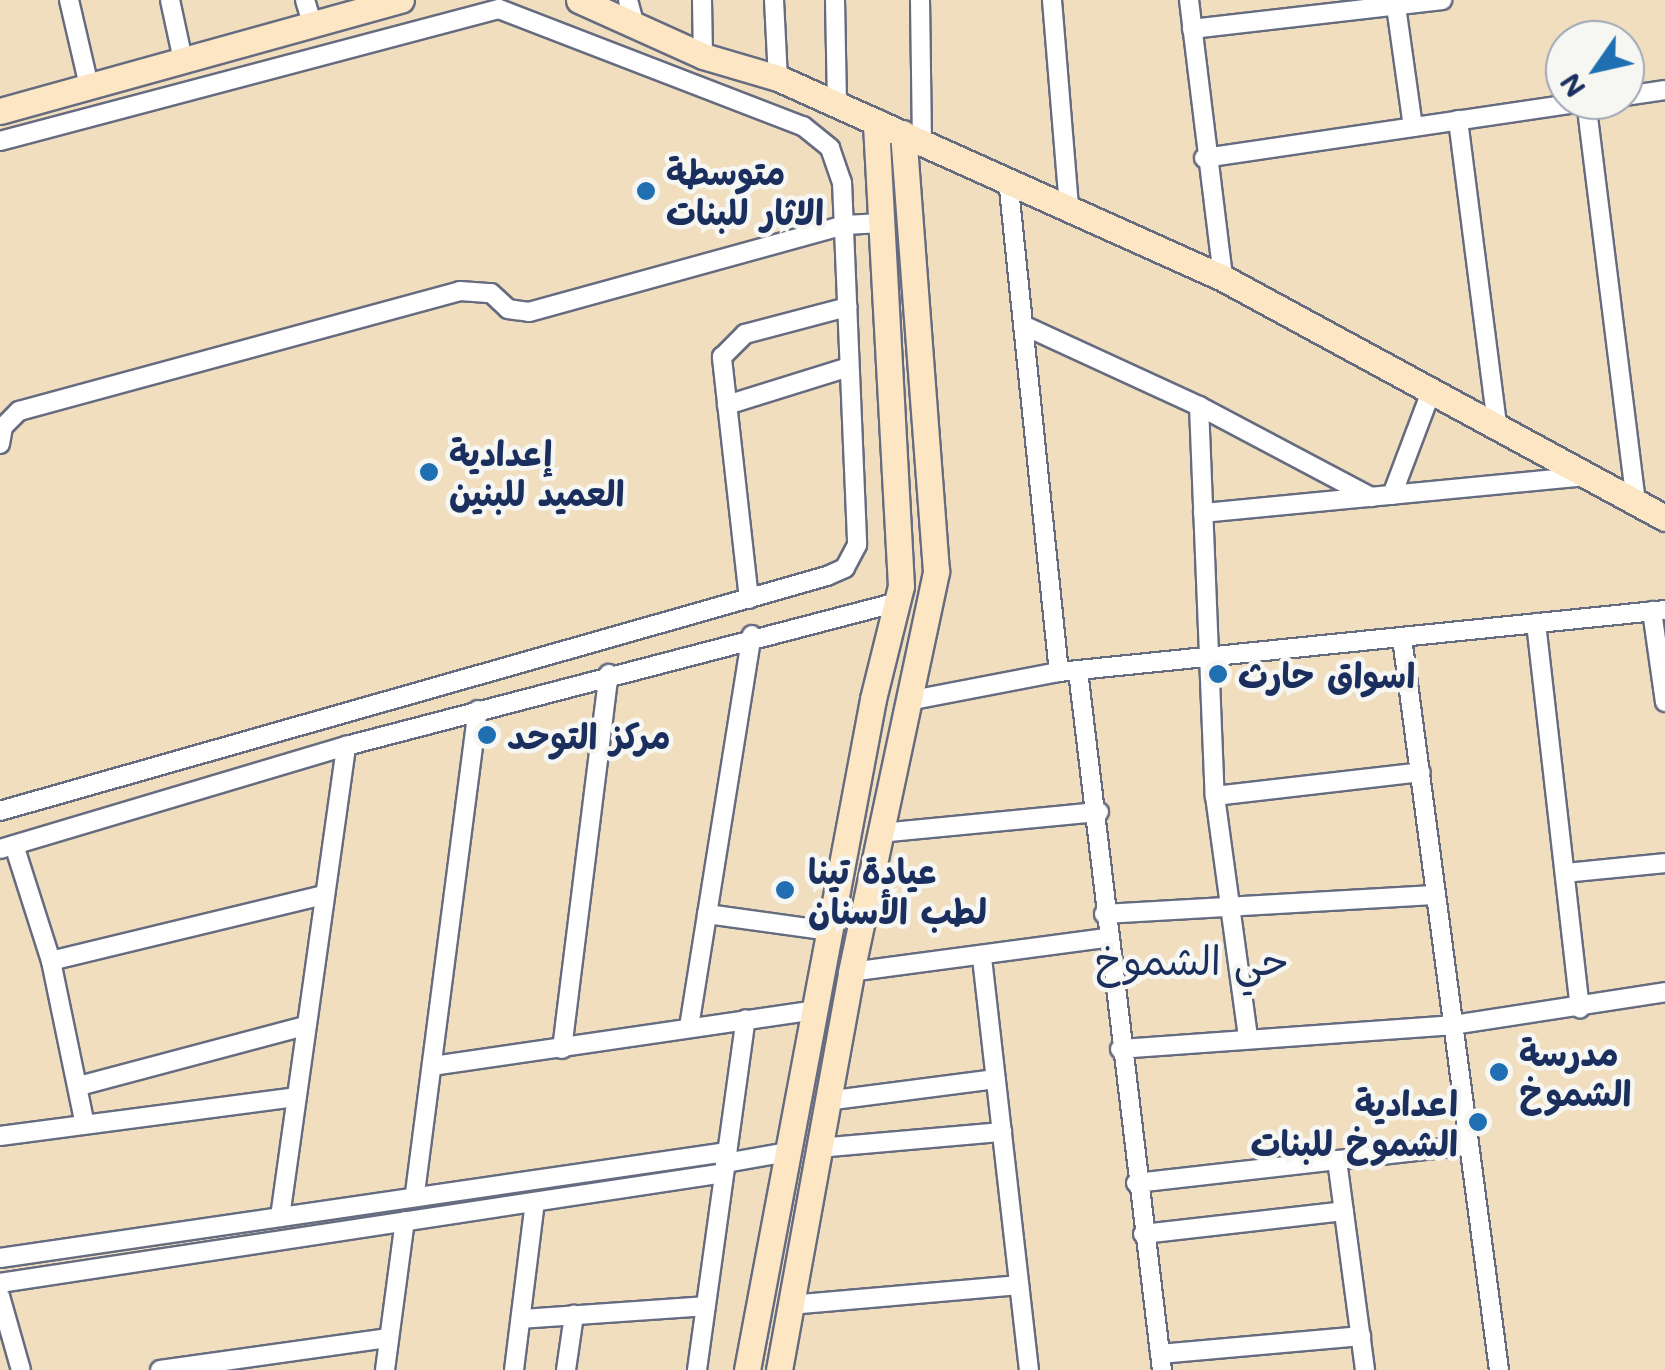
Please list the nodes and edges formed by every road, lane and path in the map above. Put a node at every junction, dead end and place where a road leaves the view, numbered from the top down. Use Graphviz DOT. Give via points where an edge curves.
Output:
graph roads {
  1 [pos="51,0"];
  2 [pos="170,0"];
  3 [pos="306,0"];
  4 [pos="401,0"];
  5 [pos="579,0"];
  6 [pos="702,0"];
  7 [pos="774,0"];
  8 [pos="836,0"];
  9 [pos="920,0"];
  10 [pos="1052,0"];
  11 [pos="1190,0"];
  12 [pos="1442,0"];
  13 [pos="70,6"];
  14 [pos="1396,6"];
  15 [pos="1306,8"];
  16 [pos="631,12"];
  17 [pos="313,26"];
  18 [pos="1192,29"];
  19 [pos="703,56"];
  20 [pos="183,60"];
  21 [pos="778,78"];
  22 [pos="88,86"];
  23 [pos="837,104"];
  24 [pos="1545,108"];
  25 [pos="0,112"];
  26 [pos="1458,120"];
  27 [pos="1593,120"];
  28 [pos="876,122"];
  29 [pos="1414,127"];
  30 [pos="913,137"];
  31 [pos="0,141"];
  32 [pos="1204,158"];
  33 [pos="1008,179"];
  34 [pos="1069,206"];
  35 [pos="882,223"];
  36 [pos="845,225"];
  37 [pos="1223,278"];
  38 [pos="847,307"];
  39 [pos="1025,326"];
  40 [pos="846,368"];
  41 [pos="1432,389"];
  42 [pos="727,405"];
  43 [pos="1199,406"];
  44 [pos="1497,424"];
  45 [pos="0,444"];
  46 [pos="1580,477"];
  47 [pos="1392,496"];
  48 [pos="1371,497"];
  49 [pos="1636,502"];
  50 [pos="1203,513"];
  51 [pos="1665,518"];
  52 [pos="749,599"];
  53 [pos="898,602"];
  54 [pos="1659,611"];
  55 [pos="1536,624"];
  56 [pos="752,635"];
  57 [pos="1402,638"];
  58 [pos="1208,659"];
  59 [pos="1069,672"];
  60 [pos="608,674"];
  61 [pos="908,700"];
  62 [pos="1665,702"];
  63 [pos="478,710"];
  64 [pos="346,746"];
  65 [pos="1420,772"];
  66 [pos="1214,796"];
  67 [pos="0,811"];
  68 [pos="1099,812"];
  69 [pos="848,833"];
  70 [pos="880,833"];
  71 [pos="7,847"];
  72 [pos="1665,863"];
  73 [pos="1565,873"];
  74 [pos="1433,895"];
  75 [pos="324,896"];
  76 [pos="1227,910"];
  77 [pos="707,914"];
  78 [pos="1104,914"];
  79 [pos="830,931"];
  80 [pos="1107,938"];
  81 [pos="982,958"];
  82 [pos="51,962"];
  83 [pos="851,972"];
  84 [pos="1665,992"];
  85 [pos="1580,1008"];
  86 [pos="815,1010"];
  87 [pos="746,1018"];
  88 [pos="1453,1025"];
  89 [pos="305,1026"];
  90 [pos="689,1027"];
  91 [pos="1248,1038"];
  92 [pos="562,1049"];
  93 [pos="1120,1049"];
  94 [pos="432,1066"];
  95 [pos="996,1079"];
  96 [pos="79,1086"];
  97 [pos="295,1098"];
  98 [pos="826,1102"];
  99 [pos="84,1120"];
  100 [pos="1002,1132"];
  101 [pos="0,1136"];
  102 [pos="1469,1145"];
  103 [pos="818,1148"];
  104 [pos="788,1152"];
  105 [pos="1337,1160"];
  106 [pos="725,1163"];
  107 [pos="1136,1183"];
  108 [pos="479,1184"];
  109 [pos="414,1193"];
  110 [pos="536,1202"];
  111 [pos="483,1210"];
  112 [pos="1344,1211"];
  113 [pos="280,1217"];
  114 [pos="405,1221"];
  115 [pos="172,1233"];
  116 [pos="1144,1234"];
  117 [pos="178,1256"];
  118 [pos="0,1258"];
  119 [pos="0,1283"];
  120 [pos="1019,1285"];
  121 [pos="0,1296"];
  122 [pos="790,1305"];
  123 [pos="706,1306"];
  124 [pos="574,1316"];
  125 [pos="521,1318"];
  126 [pos="1361,1336"];
  127 [pos="389,1338"];
  128 [pos="1161,1362"];
  129 [pos="252,1363"];
  130 [pos="21,1370"];
  131 [pos="160,1370"];
  132 [pos="385,1370"];
  133 [pos="514,1370"];
  134 [pos="566,1370"];
  135 [pos="697,1370"];
  136 [pos="748,1370"];
  137 [pos="779,1370"];
  138 [pos="1030,1370"];
  139 [pos="1365,1370"];
  140 [pos="1499,1370"];
  1 -- 13 [label="street"];
  2 -- 20 [label="street"];
  3 -- 17 [label="street"];
  4 -- 17 [label="street"];
  5 -- 16 [label="street"];
  6 -- 19 [label="street"];
  7 -- 21 [label="street"];
  8 -- 23 [label="street"];
  9 -- 30 [label="street"];
  10 -- 34 [label="street"];
  11 -- 18 [label="street"];
  12 -- 14 [label="street"];
  13 -- 22 [label="street"];
  14 -- 15 [label="street"];
  14 -- 29 [label="street"];
  15 -- 18 [label="street"];
  16 -- 19 [label="street"];
  17 -- 20 [label="street"];
  18 -- 32 [label="street"];
  19 -- 21 [label="street"];
  20 -- 22 [label="street"];
  21 -- 23 [label="street"];
  22 -- 25 [label="street"];
  23 -- 28 [label="street"];
  24 -- 26 [label="street"];
  26 -- 29 [label="street"];
  26 -- 44 [label="street"];
  27 -- 49 [label="street"];
  28 -- 30 [label="street"];
  28 -- 35 [label="street"];
  29 -- 32 [label="street"];
  30 -- 33 [label="street"];
  30 -- 61 [label="street" via="936,571"];
  31 -- 36 [label="street" via="499,9 817,134 838,164"];
  32 -- 37 [label="street"];
  33 -- 34 [label="street"];
  33 -- 39 [label="street"];
  34 -- 37 [label="street"];
  35 -- 36 [label="street"];
  35 -- 53 [label="street" via="904,562"];
  36 -- 38 [label="street"];
  36 -- 45 [label="street" via="529,312 508,308 491,293 460,292 19,410 3,427"];
  37 -- 41 [label="street"];
  38 -- 40 [label="street"];
  38 -- 42 [label="street" via="730,343 722,357"];
  39 -- 43 [label="street"];
  39 -- 59 [label="street"];
  40 -- 42 [label="street"];
  40 -- 52 [label="street" via="852,559 827,576"];
  41 -- 44 [label="street"];
  41 -- 47 [label="street"];
  42 -- 52 [label="street"];
  43 -- 48 [label="street"];
  43 -- 50 [label="street"];
  44 -- 46 [label="street"];
  46 -- 47 [label="street"];
  46 -- 49 [label="street"];
  47 -- 48 [label="street"];
  48 -- 50 [label="street"];
  49 -- 51 [label="street"];
  50 -- 58 [label="street"];
  52 -- 67 [label="street"];
  53 -- 56 [label="street"];
  53 -- 69 [label="street"];
  54 -- 55 [label="street"];
  54 -- 62 [label="street"];
  55 -- 57 [label="street"];
  55 -- 73 [label="street"];
  56 -- 60 [label="street"];
  56 -- 77 [label="street"];
  57 -- 58 [label="street"];
  57 -- 65 [label="street"];
  58 -- 59 [label="street"];
  58 -- 66 [label="street"];
  59 -- 61 [label="street"];
  59 -- 68 [label="street"];
  60 -- 63 [label="street"];
  60 -- 92 [label="street"];
  61 -- 70 [label="street"];
  63 -- 64 [label="street"];
  63 -- 94 [label="street"];
  64 -- 71 [label="street"];
  64 -- 75 [label="street"];
  65 -- 66 [label="street"];
  65 -- 74 [label="street"];
  66 -- 76 [label="street"];
  68 -- 70 [label="street"];
  68 -- 78 [label="street"];
  69 -- 70 [label="street"];
  69 -- 79 [label="street"];
  70 -- 83 [label="street"];
  71 -- 82 [label="street"];
  72 -- 73 [label="street"];
  73 -- 85 [label="street"];
  74 -- 76 [label="street"];
  74 -- 88 [label="street"];
  75 -- 82 [label="street"];
  75 -- 89 [label="street"];
  76 -- 78 [label="street"];
  76 -- 91 [label="street"];
  77 -- 79 [label="street"];
  77 -- 90 [label="street"];
  78 -- 80 [label="street"];
  79 -- 86 [label="street"];
  80 -- 81 [label="street"];
  80 -- 93 [label="street"];
  81 -- 83 [label="street"];
  81 -- 95 [label="street"];
  82 -- 96 [label="street"];
  83 -- 98 [label="street"];
  84 -- 85 [label="street"];
  85 -- 88 [label="street"];
  86 -- 87 [label="street"];
  86 -- 104 [label="street"];
  87 -- 90 [label="street"];
  87 -- 106 [label="street"];
  88 -- 91 [label="street"];
  88 -- 102 [label="street"];
  89 -- 96 [label="street"];
  89 -- 97 [label="street"];
  90 -- 92 [label="street"];
  91 -- 93 [label="street"];
  92 -- 94 [label="street"];
  93 -- 107 [label="street"];
  94 -- 109 [label="street"];
  95 -- 98 [label="street"];
  95 -- 100 [label="street"];
  96 -- 99 [label="street"];
  97 -- 99 [label="street"];
  97 -- 113 [label="street"];
  98 -- 103 [label="street"];
  99 -- 101 [label="street"];
  100 -- 103 [label="street"];
  100 -- 120 [label="street"];
  102 -- 105 [label="street"];
  102 -- 140 [label="street"];
  103 -- 122 [label="street"];
  104 -- 106 [label="street"];
  104 -- 136 [label="street"];
  105 -- 107 [label="street"];
  105 -- 112 [label="street"];
  106 -- 108 [label="street"];
  106 -- 110 [label="street"];
  106 -- 123 [label="street"];
  107 -- 116 [label="street"];
  108 -- 109 [label="street"];
  108 -- 111 [label="street"];
  109 -- 113 [label="street"];
  110 -- 111 [label="street"];
  110 -- 125 [label="street"];
  111 -- 114 [label="street"];
  112 -- 116 [label="street"];
  112 -- 126 [label="street"];
  113 -- 115 [label="street"];
  114 -- 117 [label="street"];
  114 -- 127 [label="street"];
  115 -- 117 [label="street"];
  115 -- 118 [label="street"];
  116 -- 128 [label="street"];
  117 -- 119 [label="street"];
  120 -- 122 [label="street"];
  120 -- 138 [label="street"];
  121 -- 130 [label="street"];
  122 -- 137 [label="street"];
  123 -- 124 [label="street"];
  123 -- 135 [label="street"];
  124 -- 125 [label="street"];
  124 -- 134 [label="street"];
  125 -- 133 [label="street"];
  126 -- 128 [label="street"];
  126 -- 139 [label="street"];
  127 -- 129 [label="street"];
  127 -- 132 [label="street"];
  129 -- 131 [label="street"];
}
